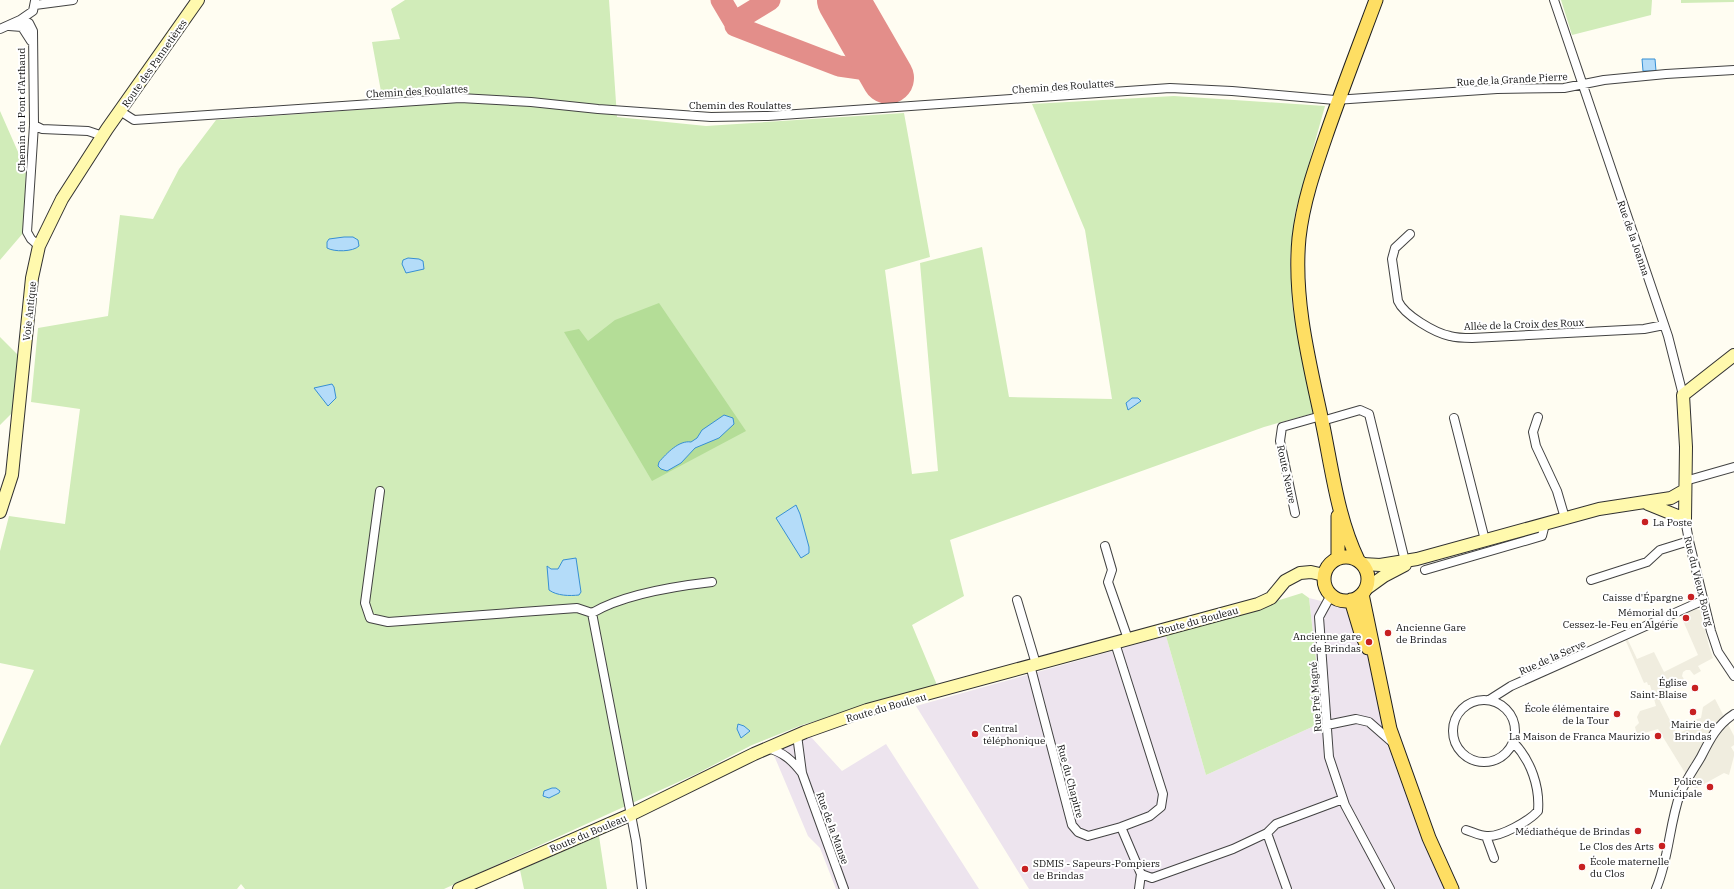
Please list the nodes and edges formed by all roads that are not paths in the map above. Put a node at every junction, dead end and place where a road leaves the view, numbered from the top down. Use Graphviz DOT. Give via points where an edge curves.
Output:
graph roads {
  1 [pos="73,0"];
  2 [pos="198,0"];
  3 [pos="1376,0"];
  4 [pos="1554,0"];
  5 [pos="34,5"];
  6 [pos="20,20"];
  7 [pos="2,28"];
  8 [pos="32,28"];
  9 [pos="31,41"];
  10 [pos="1734,70"];
  11 [pos="1583,85"];
  12 [pos="1339,100"];
  13 [pos="120,111"];
  14 [pos="34,125"];
  15 [pos="106,131"];
  16 [pos="1410,234"];
  17 [pos="39,246"];
  18 [pos="1664,325"];
  19 [pos="1734,355"];
  20 [pos="1683,395"];
  21 [pos="1538,417"];
  22 [pos="1321,418"];
  23 [pos="1454,418"];
  24 [pos="1734,467"];
  25 [pos="1685,485"];
  26 [pos="380,491"];
  27 [pos="1337,492"];
  28 [pos="1663,500"];
  29 [pos="1643,503"];
  30 [pos="0,512"];
  31 [pos="1295,513"];
  32 [pos="1685,514"];
  33 [pos="1565,518"];
  34 [pos="1545,524"];
  35 [pos="1485,540"];
  36 [pos="1689,542"];
  37 [pos="1105,546"];
  38 [pos="1338,558"];
  39 [pos="1417,559"];
  40 [pos="1405,561"];
  41 [pos="1360,562"];
  42 [pos="1425,570"];
  43 [pos="1324,575"];
  44 [pos="1591,580"];
  45 [pos="712,582"];
  46 [pos="1360,594"];
  47 [pos="1331,595"];
  48 [pos="1017,600"];
  49 [pos="1704,600"];
  50 [pos="592,613"];
  51 [pos="1128,639"];
  52 [pos="1115,643"];
  53 [pos="1033,664"];
  54 [pos="1734,676"];
  55 [pos="1489,700"];
  56 [pos="1734,714"];
  57 [pos="1328,725"];
  58 [pos="797,735"];
  59 [pos="1514,743"];
  60 [pos="1395,745"];
  61 [pos="767,748"];
  62 [pos="802,773"];
  63 [pos="1343,799"];
  64 [pos="630,815"];
  65 [pos="1121,827"];
  66 [pos="1466,830"];
  67 [pos="1267,833"];
  68 [pos="1486,836"];
  69 [pos="1494,858"];
  70 [pos="1141,874"];
  71 [pos="459,889"];
  72 [pos="642,889"];
  73 [pos="844,889"];
  74 [pos="1139,889"];
  75 [pos="1287,889"];
  76 [pos="1390,889"];
  77 [pos="1452,889"];
  78 [pos="1656,889"];
  1 -- 5 [label="street"];
  2 -- 13 [label="street, Route des Pannetières"];
  3 -- 12 [label="main road"];
  4 -- 11 [label="street, Rue de la Joanna"];
  5 -- 6 [label="street"];
  5 -- 8 [label="street, Chemin du Pont d'Arthaud"];
  6 -- 7 [label="street"];
  6 -- 8 [label="street"];
  7 -- 9 [label="street" via="14,25 22,27"];
  8 -- 9 [label="street, Chemin du Pont d'Arthaud"];
  9 -- 14 [label="street, Chemin du Pont d'Arthaud"];
  10 -- 11 [label="street, Rue de la Grande Pierre" via="1604,80"];
  11 -- 12 [label="street, Rue de la Grande Pierre"];
  11 -- 18 [label="street, Rue de la Joanna"];
  12 -- 13 [label="street, Chemin des Roulattes" via="1170,88 768,116 710,117 460,98 134,120"];
  12 -- 22 [label="main road" via="1315,168 1299,239 1301,310 1306,348"];
  13 -- 15 [label="street, Route des Pannetières"];
  14 -- 15 [label="street" via="42,129"];
  14 -- 17 [label="street, Chemin du Pont d'Arthaud" via="27,232"];
  15 -- 17 [label="street, Voie Antique" via="62,199"];
  16 -- 18 [label="street, Allée de la Croix des Roux" via="1396,248 1392,259 1398,301 1406,312 1449,336 1472,338 1644,329"];
  17 -- 30 [label="street, Voie Antique" via="32,278 12,475"];
  18 -- 20 [label="street, Rue de la Joanna"];
  19 -- 20 [label="street"];
  20 -- 25 [label="street, Rue de la Joanna"];
  21 -- 33 [label="street" via="1533,432 1536,446 1557,491"];
  22 -- 27 [label="main road"];
  22 -- 31 [label="street, Route Neuve" via="1282,427 1280,441"];
  22 -- 40 [label="street" via="1360,410 1369,414"];
  23 -- 35 [label="street"];
  24 -- 25 [label="street"];
  25 -- 28 [label="street" via="1671,498"];
  25 -- 32 [label="street, Rue du Vieux Bourg"];
  26 -- 50 [label="street" via="365,603 370,618 388,622 577,608"];
  27 -- 38 [label="main road"];
  27 -- 41 [label="main road" via="1352,548"];
  28 -- 29 [label="street"];
  28 -- 32 [label="street" via="1671,501"];
  29 -- 32 [label="street"];
  29 -- 33 [label="street" via="1599,509"];
  32 -- 36 [label="street, Rue du Vieux Bourg"];
  33 -- 34 [label="street"];
  34 -- 35 [label="street"];
  34 -- 42 [label="street" via="1542,536"];
  35 -- 39 [label="street"];
  36 -- 44 [label="street" via="1660,550 1647,562"];
  36 -- 49 [label="street, Rue du Vieux Bourg"];
  37 -- 51 [label="street" via="1112,570 1108,582"];
  38 -- 41 [label="main road" via="1352,557"];
  38 -- 43 [label="main road" via="1327,568"];
  39 -- 40 [label="street"];
  39 -- 46 [label="street" via="1394,570"];
  40 -- 41 [label="street" via="1380,565"];
  41 -- 46 [label="main road" via="1368,576"];
  43 -- 47 [label="main road" via="1324,582"];
  43 -- 51 [label="street, Route du Bouleau" via="1300,573 1285,581 1271,598 1258,604"];
  45 -- 50 [label="street" via="677,586 604,606"];
  46 -- 47 [label="main road" via="1344,601"];
  46 -- 60 [label="main road"];
  47 -- 57 [label="street, Rue Pré Magné" via="1319,618"];
  48 -- 53 [label="street, Rue du Chapitre"];
  49 -- 54 [label="street, Rue du Vieux Bourg" via="1718,652"];
  49 -- 55 [label="street, Rue de la Serve" via="1680,614 1624,634 1511,686"];
  50 -- 64 [label="street"];
  51 -- 52 [label="street, Route du Bouleau"];
  52 -- 53 [label="street, Route du Bouleau"];
  52 -- 65 [label="street, Rue du Chapitre" via="1163,794 1161,807 1150,816"];
  53 -- 58 [label="street, Route du Bouleau" via="868,710"];
  53 -- 65 [label="street, Rue du Chapitre" via="1072,825 1078,832 1088,836"];
  55 -- 59 [label="street" via="1502,705 1512,715 1516,734"];
  55 -- 59 [label="street, Rue de la Serve" via="1478,700 1460,711 1452,731 1454,742 1468,759 1478,762 1489,762 1504,756"];
  56 -- 78 [label="street" via="1715,731 1688,777 1680,795"];
  57 -- 60 [label="street" via="1356,719 1369,722"];
  57 -- 63 [label="street, Rue Pré Magné" via="1329,757"];
  58 -- 61 [label="street, Route du Bouleau"];
  58 -- 62 [label="street"];
  59 -- 68 [label="street" via="1522,752 1535,779 1539,797 1538,811 1520,826"];
  60 -- 77 [label="main road" via="1429,838"];
  61 -- 62 [label="street" via="777,750 791,759"];
  61 -- 64 [label="street, Route du Bouleau"];
  62 -- 73 [label="street, Rue de la Manse"];
  63 -- 67 [label="street" via="1276,824"];
  63 -- 76 [label="street, Rue Pré Magné"];
  64 -- 71 [label="street, Route du Bouleau"];
  64 -- 72 [label="street"];
  65 -- 70 [label="street"];
  66 -- 68 [label="street"];
  67 -- 70 [label="street" via="1233,849 1152,878"];
  67 -- 75 [label="street"];
  68 -- 69 [label="street"];
  70 -- 74 [label="street"];
}
